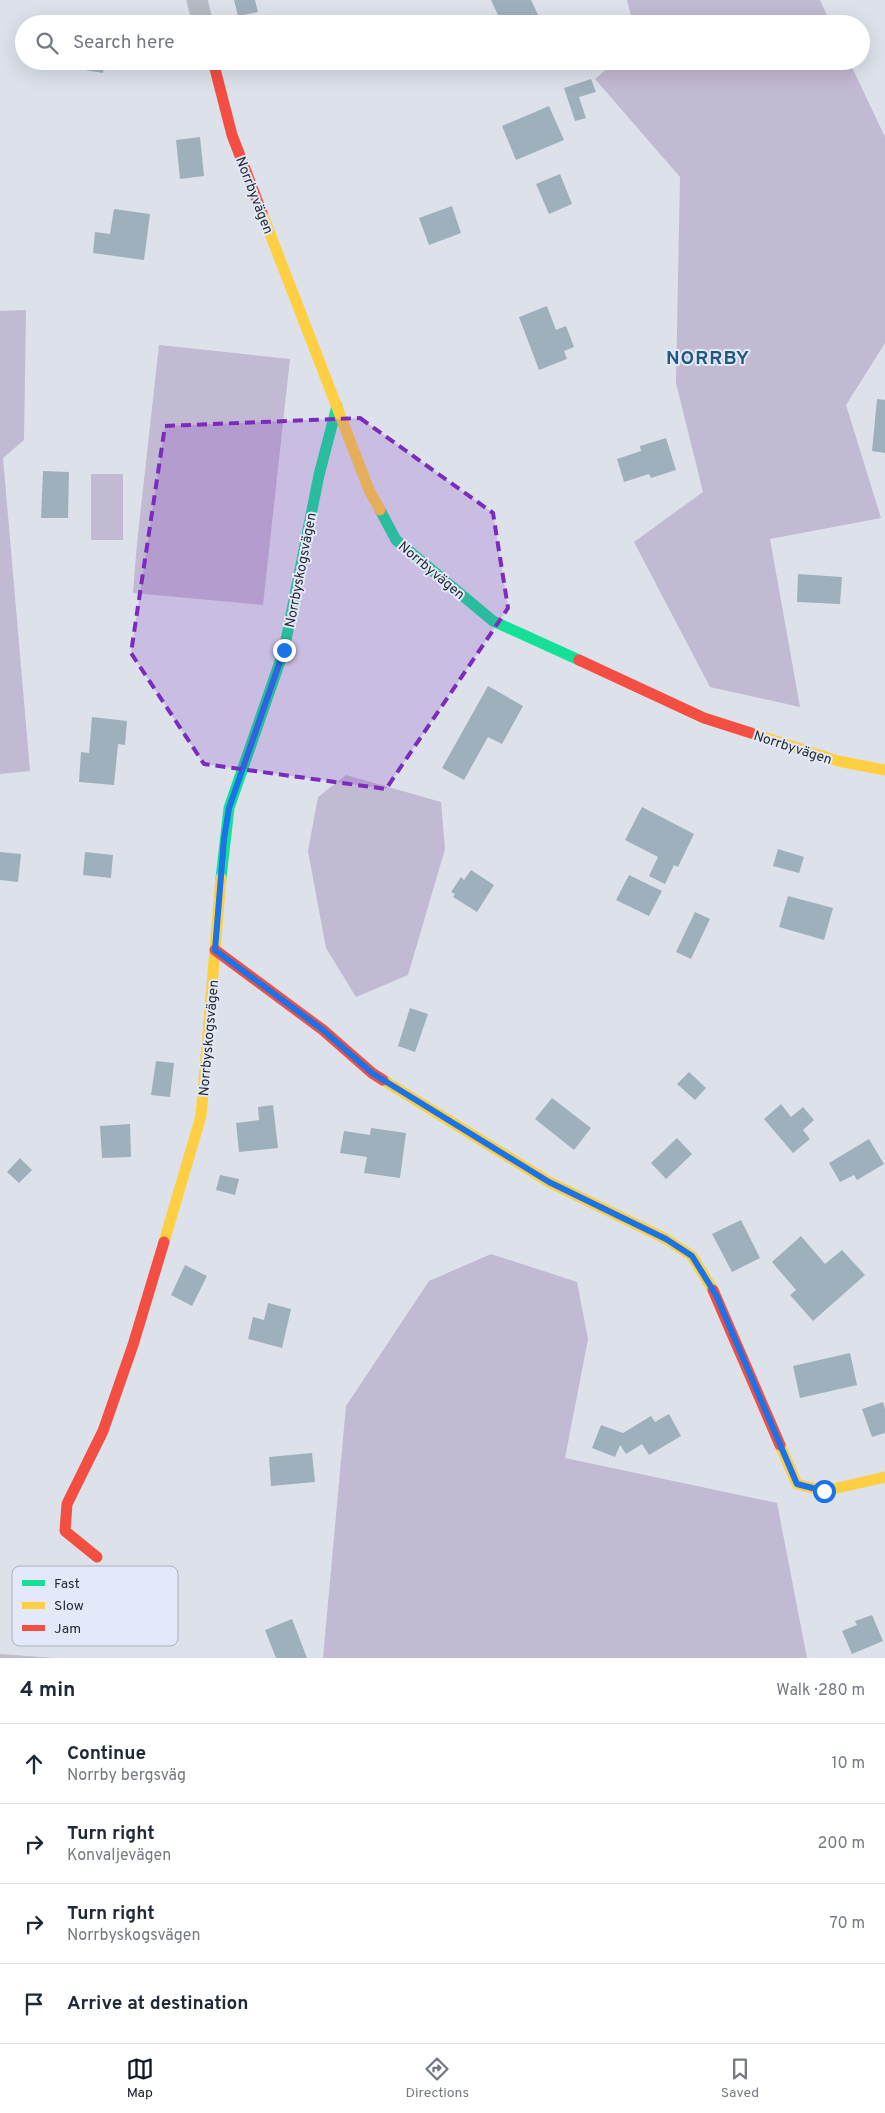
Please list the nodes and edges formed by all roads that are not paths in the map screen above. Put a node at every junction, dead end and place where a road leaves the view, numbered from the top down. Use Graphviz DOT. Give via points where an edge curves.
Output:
graph roads {
  1 [pos="196,0"];
  2 [pos="200,15"];
  3 [pos="214,70"];
  4 [pos="337,406"];
  5 [pos="885,770"];
  6 [pos="215,950"];
  7 [pos="885,1478"];
  8 [pos="97,1557"];
  1 -- 2 [label="street"];
  3 -- 4 [label="street, Norrbyvägen" via="232,135"];
  4 -- 5 [label="street, Norrbyvägen" via="370,490 396,540 493,621 704,718 838,761"];
  4 -- 6 [label="street, Norrbyskogsvägen" via="319,475 284,650 229,808"];
  6 -- 7 [label="street" via="323,1030 372,1073 549,1182 666,1239 692,1256 716,1295 797,1484 824,1491"];
  6 -- 8 [label="street, Norrbyskogsvägen" via="201,1116 103,1431 67,1504 65,1532"];
}
